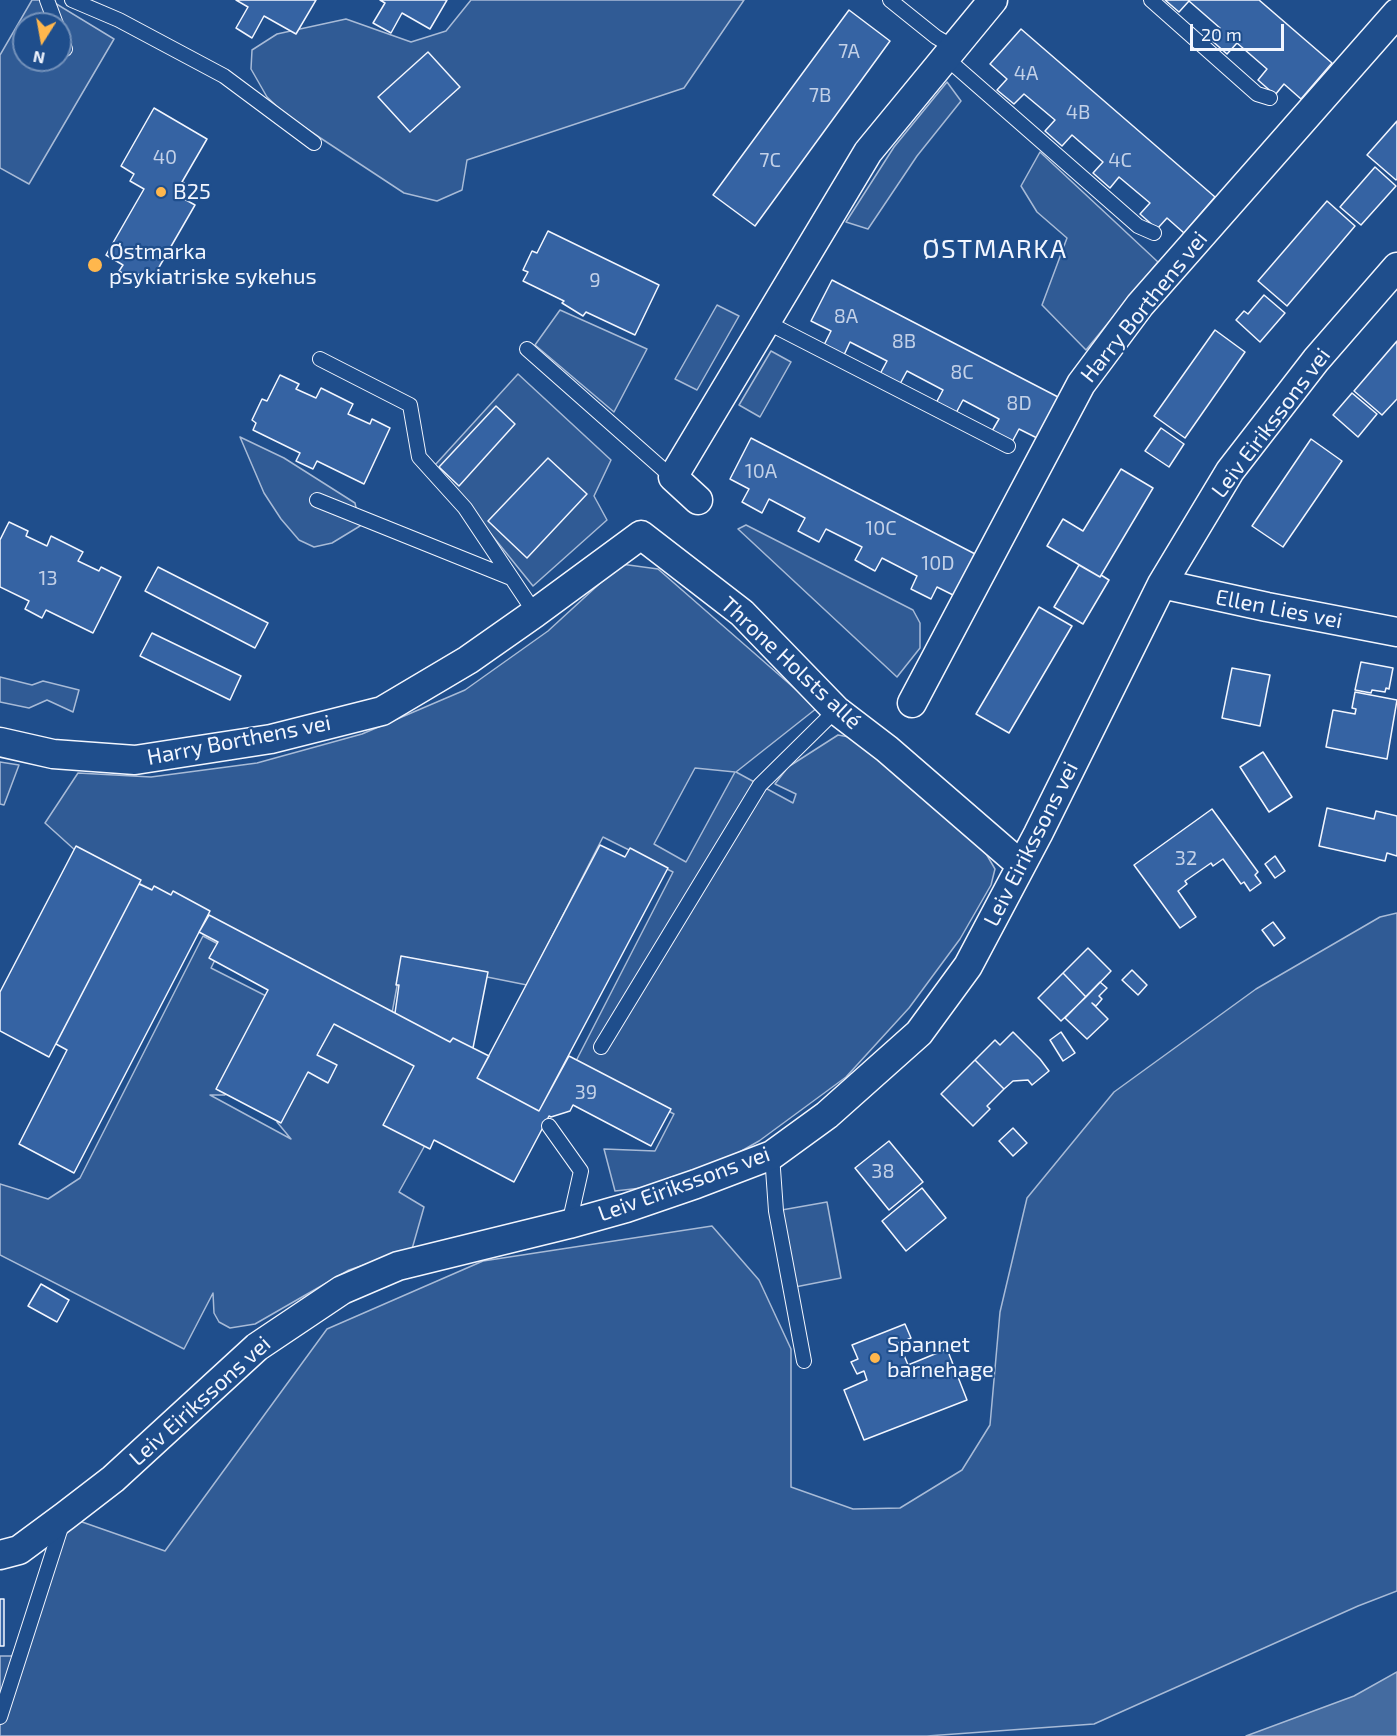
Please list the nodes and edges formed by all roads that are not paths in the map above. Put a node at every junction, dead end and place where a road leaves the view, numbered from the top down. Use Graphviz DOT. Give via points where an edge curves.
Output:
graph roads {
  1 [pos="72,0"];
  2 [pos="891,0"];
  3 [pos="993,0"];
  4 [pos="1151,0"];
  5 [pos="1397,13"];
  6 [pos="949,52"];
  7 [pos="1270,98"];
  8 [pos="314,143"];
  9 [pos="1154,233"];
  10 [pos="1397,267"];
  11 [pos="778,328"];
  12 [pos="527,349"];
  13 [pos="320,359"];
  14 [pos="1008,446"];
  15 [pos="674,478"];
  16 [pos="317,500"];
  17 [pos="698,500"];
  18 [pos="641,536"];
  19 [pos="511,578"];
  20 [pos="1161,584"];
  21 [pos="535,613"];
  22 [pos="1397,632"];
  23 [pos="912,703"];
  24 [pos="836,710"];
  25 [pos="0,742"];
  26 [pos="1021,865"];
  27 [pos="601,1047"];
  28 [pos="549,1126"];
  29 [pos="772,1155"];
  30 [pos="568,1224"];
  31 [pos="804,1361"];
  32 [pos="65,1516"];
  33 [pos="0,1555"];
  34 [pos="0,1718"];
  1 -- 8 [label="lane" via="119,20 224,76"];
  2 -- 6 [label="lane" via="936,36"];
  3 -- 6 [label="street"];
  4 -- 7 [label="lane" via="1257,94"];
  5 -- 23 [label="street, Harry Borthens vei" via="1140,305 1081,384"];
  6 -- 9 [label="lane" via="1138,226"];
  6 -- 15 [label="street" via="868,152"];
  10 -- 20 [label="street, Leiv Eirikssons vei" via="1316,360 1230,471"];
  11 -- 14 [label="lane"];
  12 -- 15 [label="lane"];
  13 -- 19 [label="lane" via="410,405 419,457 465,508"];
  15 -- 17 [label="street"];
  16 -- 19 [label="lane"];
  18 -- 21 [label="street, Harry Borthens vei"];
  18 -- 24 [label="street, Throne Holsts allé" via="742,613"];
  19 -- 21 [label="lane"];
  20 -- 22 [label="street, Ellen Lies vei"];
  20 -- 26 [label="street, Leiv Eirikssons vei"];
  21 -- 25 [label="street, Harry Borthens vei" via="468,660 382,711 271,739 135,760 53,754"];
  24 -- 26 [label="street, Throne Holsts allé"];
  24 -- 27 [label="lane" via="760,784"];
  26 -- 29 [label="street, Leiv Eirikssons vei" via="968,966 918,1033 827,1115"];
  28 -- 30 [label="lane" via="581,1171"];
  29 -- 30 [label="street, Leiv Eirikssons vei" via="696,1184"];
  29 -- 31 [label="lane" via="776,1211"];
  30 -- 32 [label="street, Leiv Eirikssons vei" via="398,1266 342,1290 257,1347 113,1479"];
  32 -- 33 [label="street, Leiv Eirikssons vei" via="19,1550"];
  32 -- 34 [label="lane"];
}
